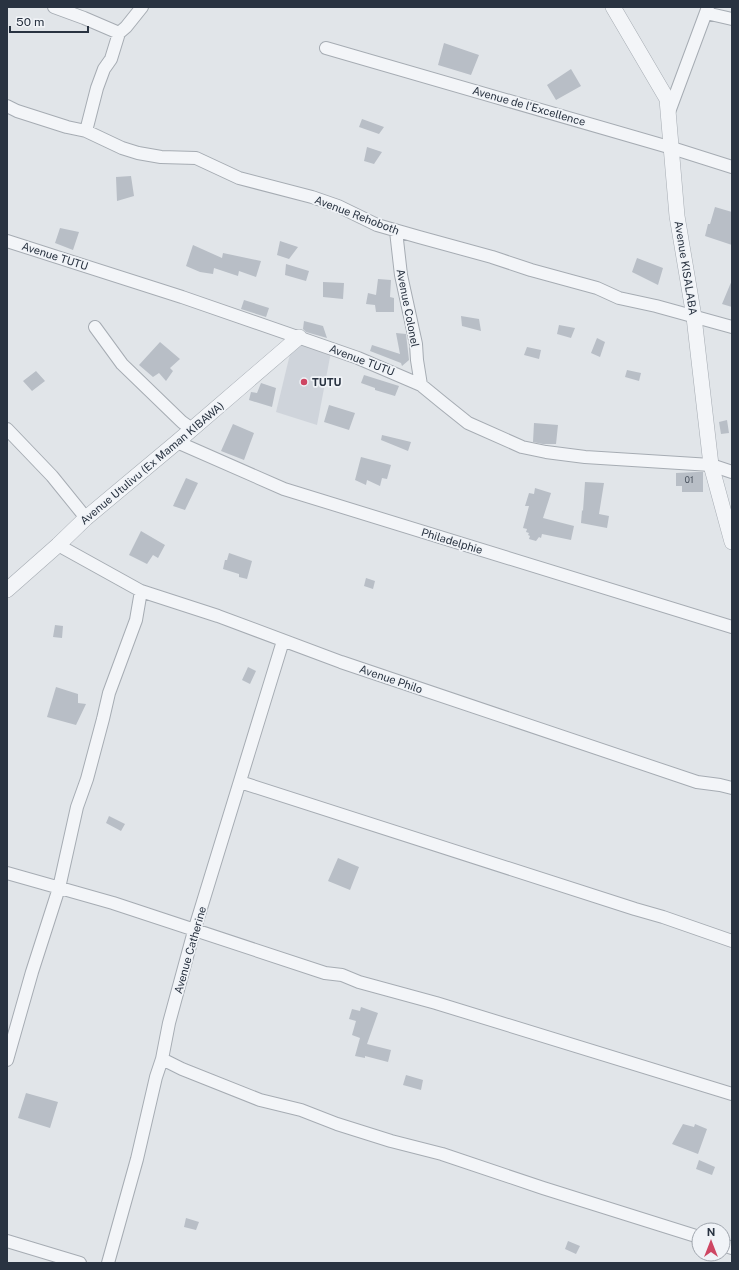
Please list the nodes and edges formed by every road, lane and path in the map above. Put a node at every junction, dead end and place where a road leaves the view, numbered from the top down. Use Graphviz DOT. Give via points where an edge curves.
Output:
graph roads {
  1 [pos="54,7"];
  2 [pos="142,7"];
  3 [pos="613,7"];
  4 [pos="707,10"];
  5 [pos="732,19"];
  6 [pos="119,33"];
  7 [pos="326,48"];
  8 [pos="7,106"];
  9 [pos="669,112"];
  10 [pos="86,131"];
  11 [pos="672,148"];
  12 [pos="732,167"];
  13 [pos="396,230"];
  14 [pos="7,241"];
  15 [pos="694,317"];
  16 [pos="95,327"];
  17 [pos="732,327"];
  18 [pos="299,337"];
  19 [pos="421,385"];
  20 [pos="7,429"];
  21 [pos="192,429"];
  22 [pos="177,442"];
  23 [pos="711,465"];
  24 [pos="732,472"];
  25 [pos="86,518"];
  26 [pos="732,542"];
  27 [pos="58,545"];
  28 [pos="7,590"];
  29 [pos="141,591"];
  30 [pos="732,627"];
  31 [pos="283,641"];
  32 [pos="240,782"];
  33 [pos="732,788"];
  34 [pos="7,873"];
  35 [pos="59,888"];
  36 [pos="194,930"];
  37 [pos="732,942"];
  38 [pos="162,1059"];
  39 [pos="7,1060"];
  40 [pos="732,1094"];
  41 [pos="691,1235"];
  42 [pos="7,1241"];
  43 [pos="80,1263"];
  44 [pos="108,1263"];
  1 -- 6 [label="street"];
  2 -- 6 [label="street"];
  3 -- 9 [label="street, Avenue KISALABA" via="667,100"];
  4 -- 5 [label="street"];
  4 -- 9 [label="street"];
  6 -- 10 [label="street" via="111,59 97,88"];
  7 -- 11 [label="street, Avenue de l'Excellence"];
  8 -- 10 [label="street, Avenue Rehoboth"];
  9 -- 11 [label="street, Avenue KISALABA"];
  10 -- 13 [label="street, Avenue Rehoboth" via="138,153 196,158 240,178 312,197 338,206 377,225"];
  11 -- 12 [label="street, Avenue de l'Excellence"];
  11 -- 15 [label="street, Avenue KISALABA" via="677,216"];
  13 -- 15 [label="street, Avenue Rehoboth" via="597,288 620,298"];
  13 -- 19 [label="street, Avenue Colonel" via="401,275 416,344"];
  14 -- 18 [label="street, Avenue TUTU" via="182,296"];
  15 -- 17 [label="street, Avenue Rehoboth"];
  15 -- 23 [label="street, Avenue KISALABA"];
  16 -- 21 [label="street" via="122,364"];
  18 -- 19 [label="street, Avenue TUTU" via="358,358"];
  18 -- 21 [label="street, Avenue Utulivu (Ex Maman KIBAWA)"];
  19 -- 23 [label="street, Avenue TUTU" via="468,423 522,447 585,458"];
  20 -- 25 [label="street" via="52,476"];
  21 -- 22 [label="street, Avenue Utulivu (Ex Maman KIBAWA)"];
  22 -- 25 [label="street, Avenue Utulivu (Ex Maman KIBAWA)"];
  22 -- 30 [label="street, Philadelphie" via="284,489"];
  23 -- 24 [label="street"];
  23 -- 26 [label="street, Avenue KISALABA"];
  25 -- 27 [label="street, Avenue Utulivu (Ex Maman KIBAWA)"];
  27 -- 28 [label="street, Avenue Utulivu (Ex Maman KIBAWA)"];
  27 -- 29 [label="street, Avenue Philo"];
  29 -- 31 [label="street, Avenue Philo"];
  29 -- 35 [label="street" via="136,620 109,693 77,807"];
  31 -- 32 [label="street, Avenue Catherine"];
  31 -- 33 [label="street, Avenue Philo" via="697,782"];
  32 -- 36 [label="street, Avenue Catherine"];
  32 -- 37 [label="street" via="663,917"];
  34 -- 35 [label="street"];
  35 -- 36 [label="street"];
  35 -- 39 [label="street"];
  36 -- 38 [label="street, Avenue Catherine"];
  36 -- 40 [label="street" via="325,973 342,975"];
  38 -- 41 [label="street" via="260,1100 301,1110 391,1141 442,1154"];
  38 -- 44 [label="street, Avenue Catherine"];
  42 -- 43 [label="street"];
}
